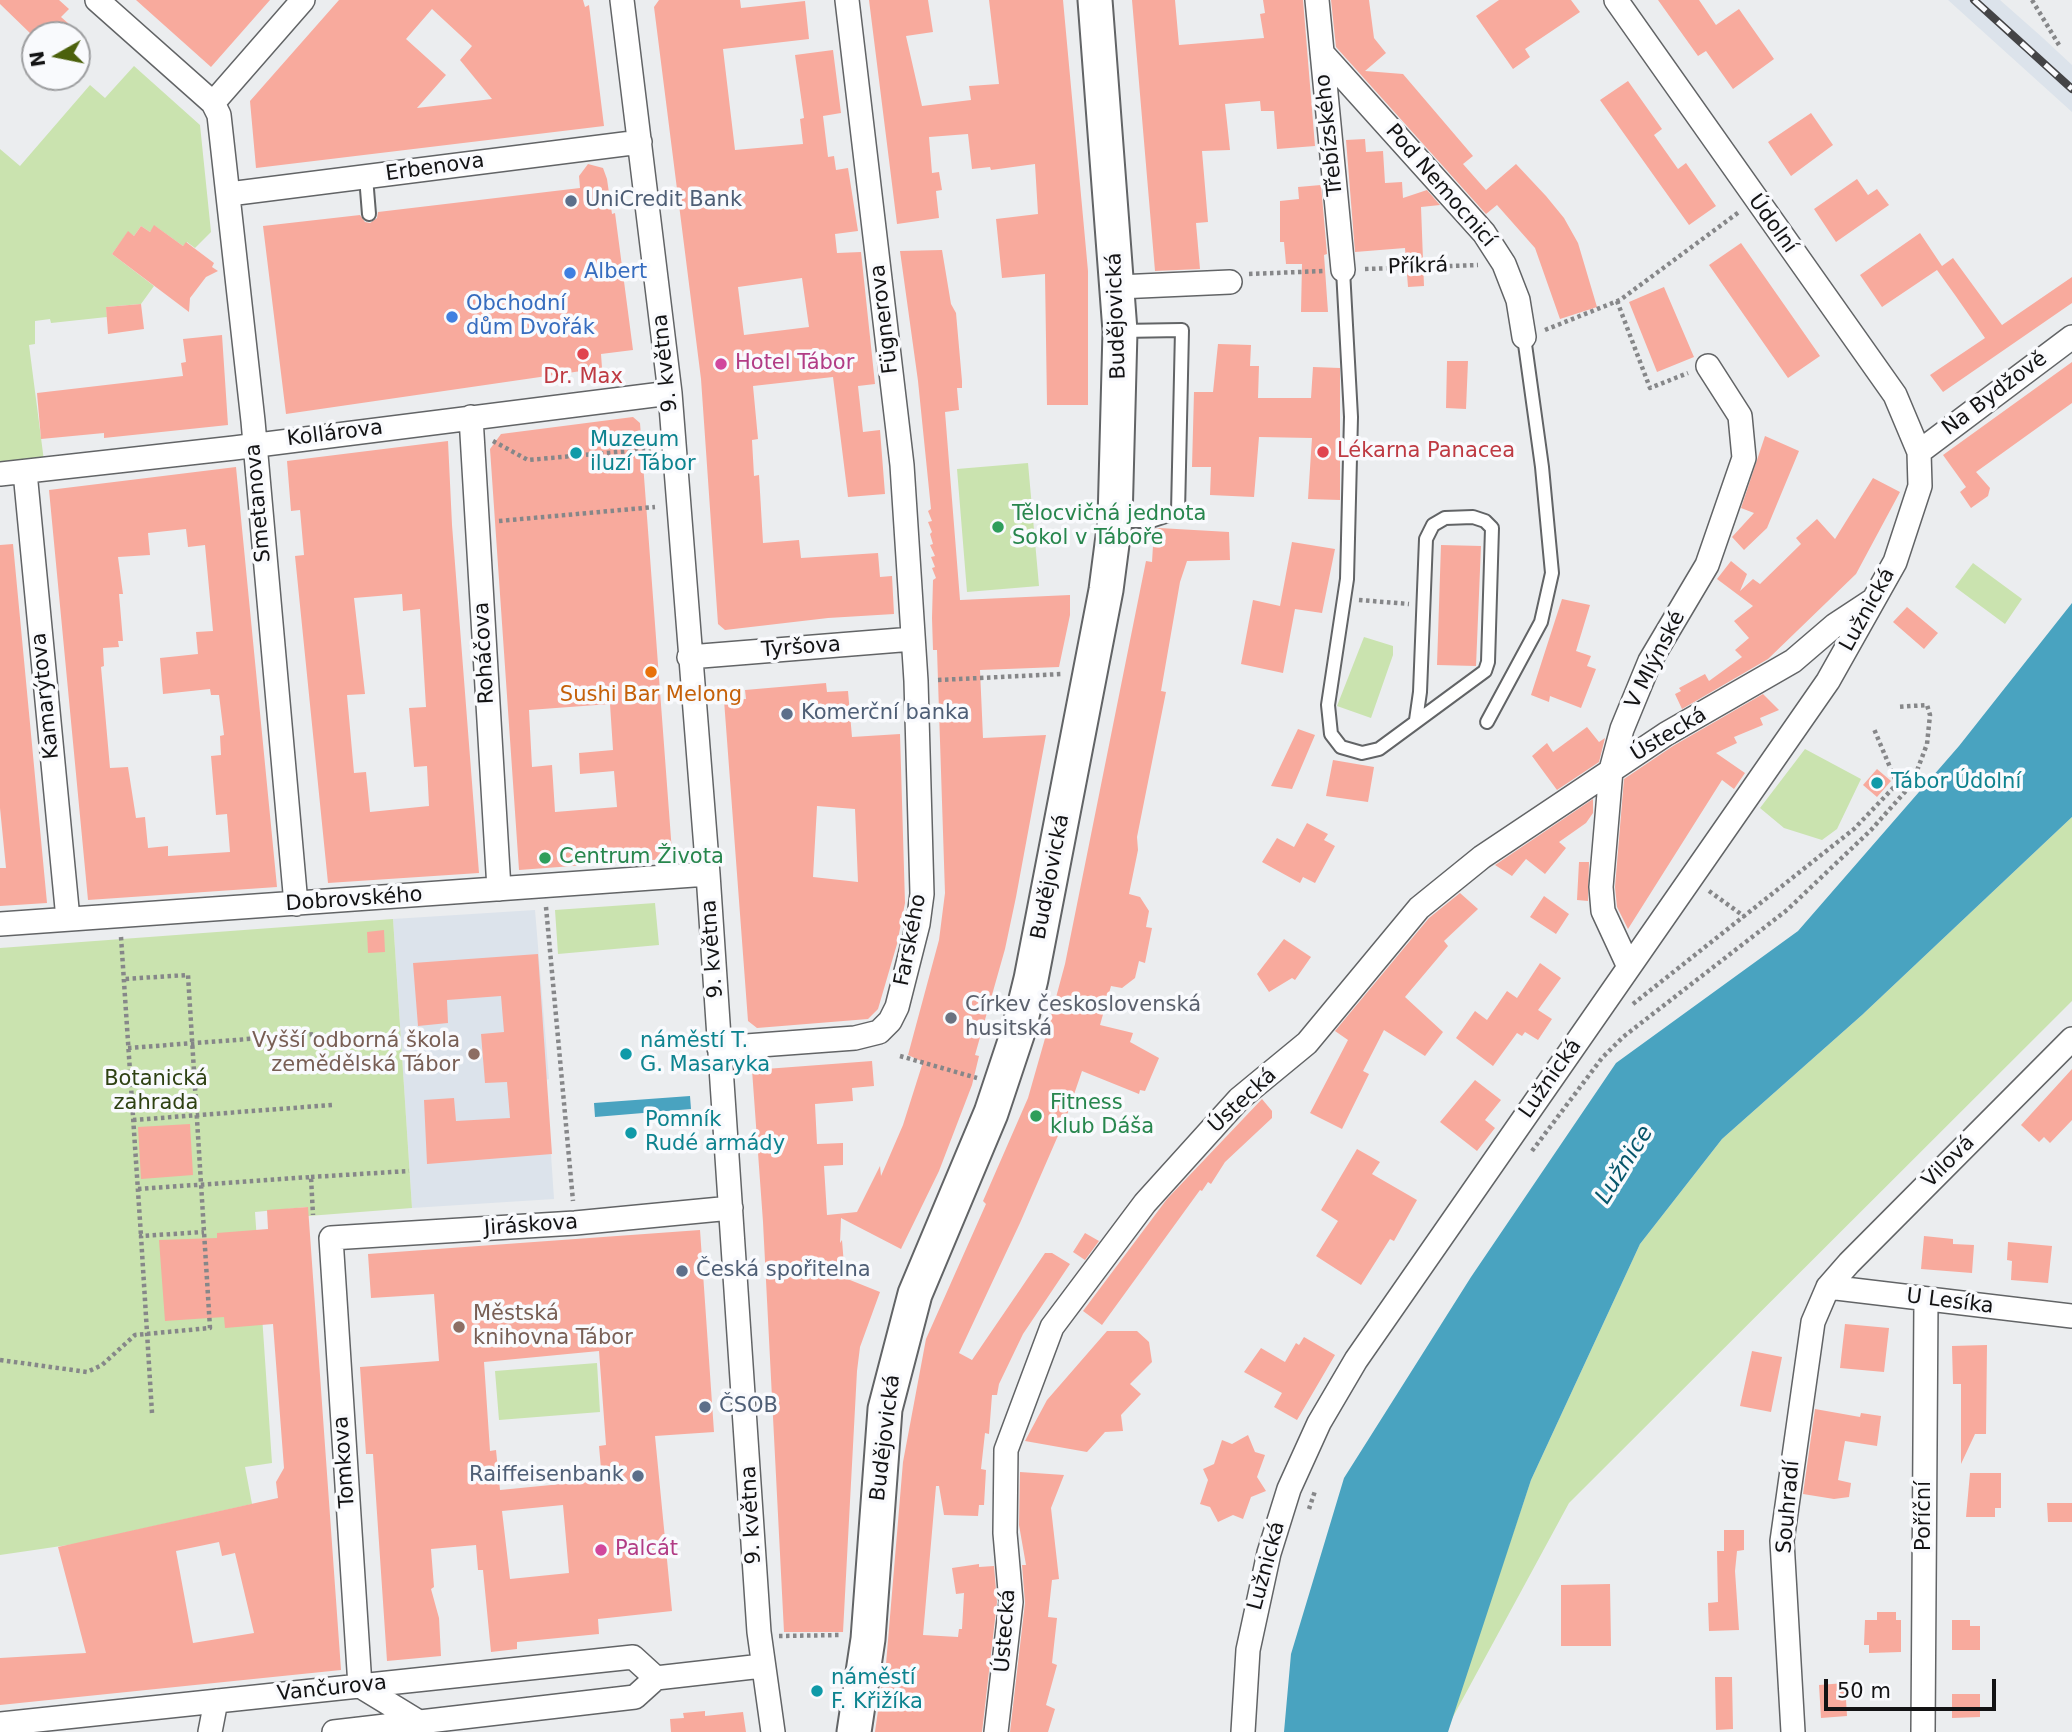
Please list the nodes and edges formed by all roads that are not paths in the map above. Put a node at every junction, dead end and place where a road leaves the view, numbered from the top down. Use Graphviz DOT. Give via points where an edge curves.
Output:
graph roads {
  1 [pos="97,0"];
  2 [pos="303,0"];
  3 [pos="622,0"];
  4 [pos="847,0"];
  5 [pos="1095,0"];
  6 [pos="1317,0"];
  7 [pos="1616,0"];
  8 [pos="1322,53"];
  9 [pos="213,103"];
  10 [pos="640,142"];
  11 [pos="366,177"];
  12 [pos="229,194"];
  13 [pos="369,214"];
  14 [pos="1352,270"];
  15 [pos="1235,278"];
  16 [pos="1118,287"];
  17 [pos="1120,331"];
  18 [pos="1529,335"];
  19 [pos="2072,337"];
  20 [pos="1709,366"];
  21 [pos="670,393"];
  22 [pos="471,417"];
  23 [pos="254,445"];
  24 [pos="1919,452"];
  25 [pos="25,472"];
  26 [pos="0,474"];
  27 [pos="1115,522"];
  28 [pos="1876,598"];
  29 [pos="913,639"];
  30 [pos="689,657"];
  31 [pos="1793,661"];
  32 [pos="1828,681"];
  33 [pos="1416,720"];
  34 [pos="1488,722"];
  35 [pos="1611,770"];
  36 [pos="708,874"];
  37 [pos="499,889"];
  38 [pos="296,904"];
  39 [pos="68,919"];
  40 [pos="0,924"];
  41 [pos="1629,967"];
  42 [pos="2072,1039"];
  43 [pos="719,1048"];
  44 [pos="731,1208"];
  45 [pos="331,1238"];
  46 [pos="1828,1287"];
  47 [pos="1926,1300"];
  48 [pos="2072,1316"];
  49 [pos="762,1666"];
  50 [pos="656,1678"];
  51 [pos="360,1686"];
  52 [pos="216,1701"];
  53 [pos="0,1724"];
  54 [pos="419,1727"];
  55 [pos="210,1732"];
  56 [pos="334,1732"];
  57 [pos="772,1732"];
  58 [pos="854,1732"];
  59 [pos="996,1732"];
  60 [pos="1243,1732"];
  61 [pos="1793,1732"];
  62 [pos="1923,1732"];
  1 -- 9 [label="street"];
  2 -- 9 [label="street"];
  3 -- 10 [label="street, 9. května"];
  4 -- 29 [label="street, Fügnerova" via="902,465"];
  5 -- 16 [label="main road, Budějovická"];
  6 -- 8 [label="street, Třebízského"];
  7 -- 24 [label="street, Údolní" via="1895,395"];
  8 -- 14 [label="street, Třebízského"];
  8 -- 18 [label="street, Pod Nemocnicí" via="1484,233 1504,264"];
  9 -- 12 [label="street, Smetanova" via="222,128"];
  10 -- 11 [label="street, Erbenova"];
  10 -- 21 [label="street, 9. května"];
  11 -- 12 [label="street, Erbenova"];
  11 -- 13 [label="lane"];
  12 -- 23 [label="street, Smetanova"];
  14 -- 33 [label="lane" via="1347,579 1329,691 1331,734 1341,747 1370,751 1388,744"];
  15 -- 16 [label="street"];
  16 -- 17 [label="main road, Budějovická"];
  17 -- 27 [label="main road, Budějovická"];
  17 -- 27 [label="lane" via="1182,330 1178,512 1151,521"];
  18 -- 34 [label="lane" via="1552,573 1541,622"];
  19 -- 24 [label="street, Na Bydžově"];
  20 -- 35 [label="street, V Mlýnské" via="1740,416 1744,458 1707,565 1650,661"];
  21 -- 22 [label="street, Kollárova"];
  21 -- 30 [label="street, 9. května"];
  22 -- 23 [label="street, Kollárova"];
  22 -- 37 [label="street, Roháčova"];
  23 -- 25 [label="street, Kollárova"];
  23 -- 38 [label="street, Smetanova"];
  24 -- 28 [label="street, Lužnická" via="1917,498 1895,562"];
  25 -- 26 [label="street, Kollárova"];
  25 -- 39 [label="street, Kamarýtova"];
  27 -- 58 [label="main road, Budějovická" via="1093,660 1021,1018 991,1113 915,1294 885,1409 868,1639"];
  28 -- 31 [label="street, Ústecká"];
  28 -- 32 [label="street, Lužnická"];
  29 -- 30 [label="street, Tyršova"];
  29 -- 43 [label="street, Farského" via="922,894 897,1007 890,1021 872,1035"];
  30 -- 36 [label="street, 9. května"];
  31 -- 32 [label="street"];
  31 -- 35 [label="street, Ústecká"];
  32 -- 41 [label="street, Lužnická"];
  33 -- 33 [label="lane" via="1426,539 1433,525 1445,518 1461,515 1485,521 1493,534 1485,671"];
  35 -- 41 [label="street, V Mlýnské" via="1603,911"];
  35 -- 59 [label="street, Ústecká" via="1482,857 1419,908 1307,1044 1239,1099 1145,1203 1052,1327 1006,1450 1005,1533 1011,1602"];
  36 -- 37 [label="street, Dobrovského"];
  36 -- 43 [label="street, 9. května"];
  37 -- 38 [label="street, Dobrovského"];
  38 -- 39 [label="street, Dobrovského"];
  39 -- 40 [label="street, Dobrovského"];
  41 -- 60 [label="street, Lužnická" via="1356,1360 1319,1423 1289,1489 1269,1553 1248,1650"];
  42 -- 46 [label="street, Vilová"];
  43 -- 44 [label="street, 9. května"];
  44 -- 45 [label="street, Jiráskova"];
  44 -- 49 [label="street, 9. května"];
  45 -- 51 [label="street, Tomkova"];
  46 -- 47 [label="street, U Lesíka"];
  46 -- 61 [label="street, Souhradí" via="1813,1322 1783,1529"];
  47 -- 48 [label="street, U Lesíka"];
  47 -- 62 [label="street, Poříční"];
  49 -- 50 [label="street, Vančurova"];
  49 -- 57 [label="street, 9. května"];
  50 -- 51 [label="street, Vančurova" via="633,1657"];
  50 -- 54 [label="street, Vančurova" via="635,1697"];
  51 -- 52 [label="street, Vančurova"];
  51 -- 54 [label="street"];
  52 -- 53 [label="street, Vančurova"];
  52 -- 55 [label="street"];
  54 -- 56 [label="street, Vančurova"];
}
